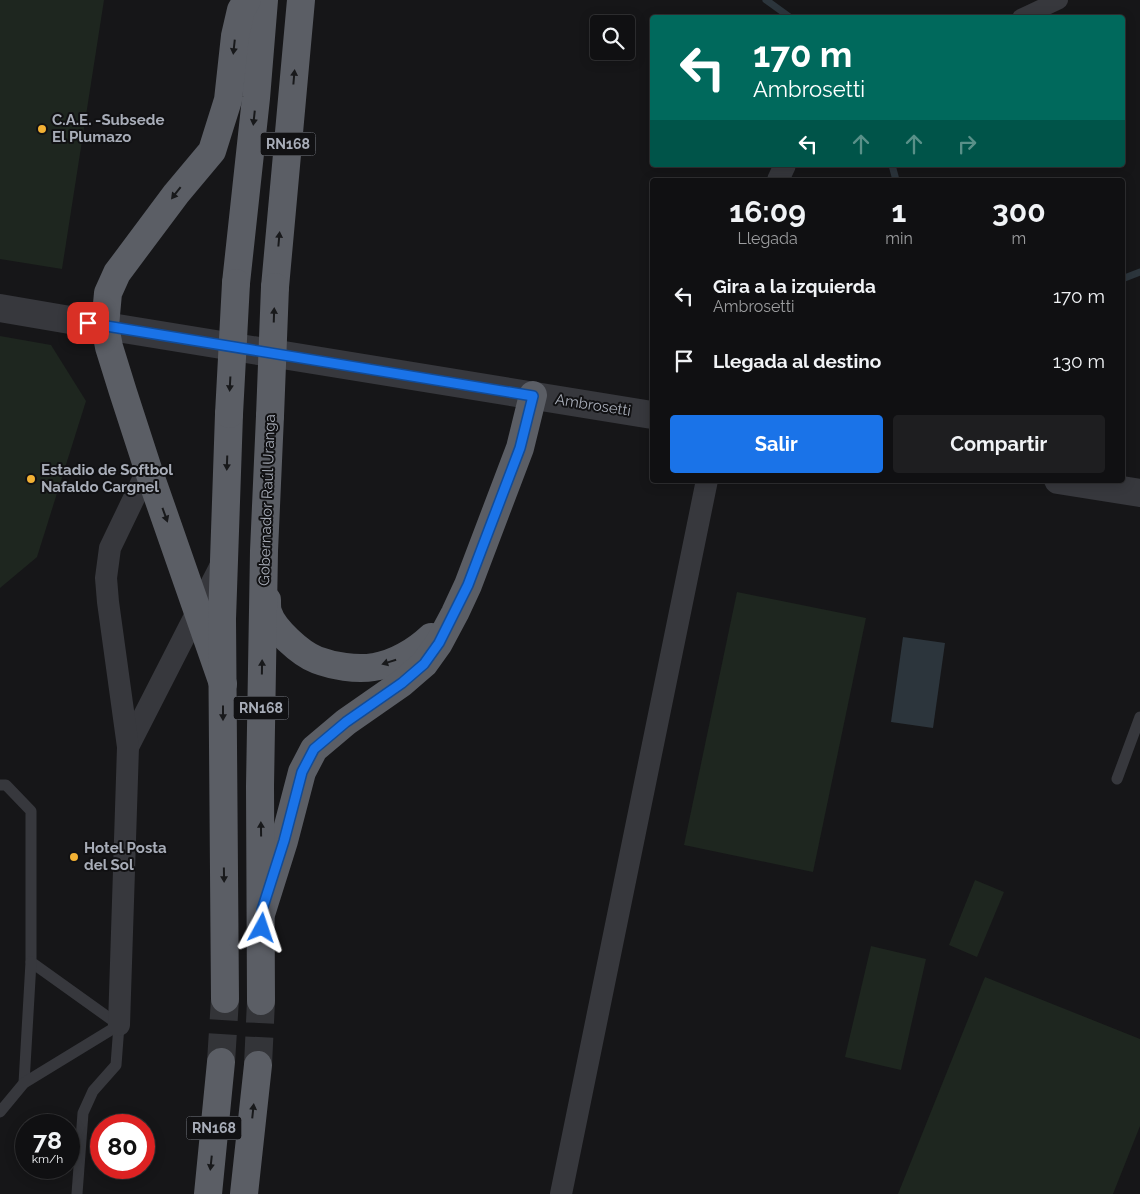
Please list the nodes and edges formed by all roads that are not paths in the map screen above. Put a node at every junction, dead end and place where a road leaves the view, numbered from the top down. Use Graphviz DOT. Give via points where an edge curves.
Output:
graph roads {
  1 [pos="247,0"];
  2 [pos="264,0"];
  3 [pos="301,0"];
  4 [pos="1059,0"];
  5 [pos="1026,15"];
  6 [pos="0,308"];
  7 [pos="105,326"];
  8 [pos="533,396"];
  9 [pos="650,415"];
  10 [pos="148,469"];
  11 [pos="706,483"];
  12 [pos="1077,483"];
  13 [pos="1140,493"];
  14 [pos="264,551"];
  15 [pos="224,560"];
  16 [pos="197,610"];
  17 [pos="455,613"];
  18 [pos="223,684"];
  19 [pos="1140,717"];
  20 [pos="128,747"];
  21 [pos="1117,779"];
  22 [pos="0,785"];
  23 [pos="262,910"];
  24 [pos="31,962"];
  25 [pos="225,998"];
  26 [pos="261,1001"];
  27 [pos="119,1025"];
  28 [pos="221,1062"];
  29 [pos="258,1064"];
  30 [pos="24,1083"];
  31 [pos="0,1112"];
  32 [pos="77,1194"];
  33 [pos="208,1194"];
  34 [pos="244,1194"];
  35 [pos="561,1194"];
  1 -- 7 [label="highway, one-way" via="241,10 235,36 228,100 212,151 117,273 108,294"];
  2 -- 15 [label="highway, RN168, one-way, bridge" via="236,283"];
  14 -- 3 [label="highway, Gobernador Raúl Uranga / RN168, one-way, bridge" via="275,287"];
  4 -- 5 [label="street"];
  6 -- 7 [label="street, Ambrosetti"];
  7 -- 8 [label="street, Ambrosetti"];
  7 -- 10 [label="highway"];
  8 -- 9 [label="street, Ambrosetti"];
  8 -- 17 [label="highway" via="520,448"];
  10 -- 16 [label="highway, one-way"];
  10 -- 20 [label="street" via="110,548 106,578"];
  11 -- 35 [label="street"];
  12 -- 13 [label="street"];
  17 -- 14 [label="highway, one-way" via="424,644 402,658 374,667 346,667 316,660 294,645 268,612"];
  23 -- 14 [label="highway, Gobernador Raúl Uranga / RN168, one-way" via="260,786"];
  15 -- 16 [label="street"];
  15 -- 18 [label="highway, RN168"];
  16 -- 18 [label="highway"];
  16 -- 20 [label="street"];
  17 -- 23 [label="highway" via="424,664 314,749 302,772"];
  18 -- 25 [label="highway, RN168, one-way"];
  19 -- 21 [label="lane"];
  20 -- 27 [label="street"];
  22 -- 24 [label="lane" via="6,786 31,811"];
  23 -- 26 [label="highway, Gobernador Raúl Uranga / RN168"];
  24 -- 27 [label="lane"];
  24 -- 30 [label="lane"];
  27 -- 30 [label="lane"];
  27 -- 32 [label="lane" via="116,1065 93,1091 83,1113"];
  28 -- 33 [label="highway, RN168, one-way"];
  34 -- 29 [label="highway, RN168, one-way"];
  30 -- 31 [label="lane"];
}
